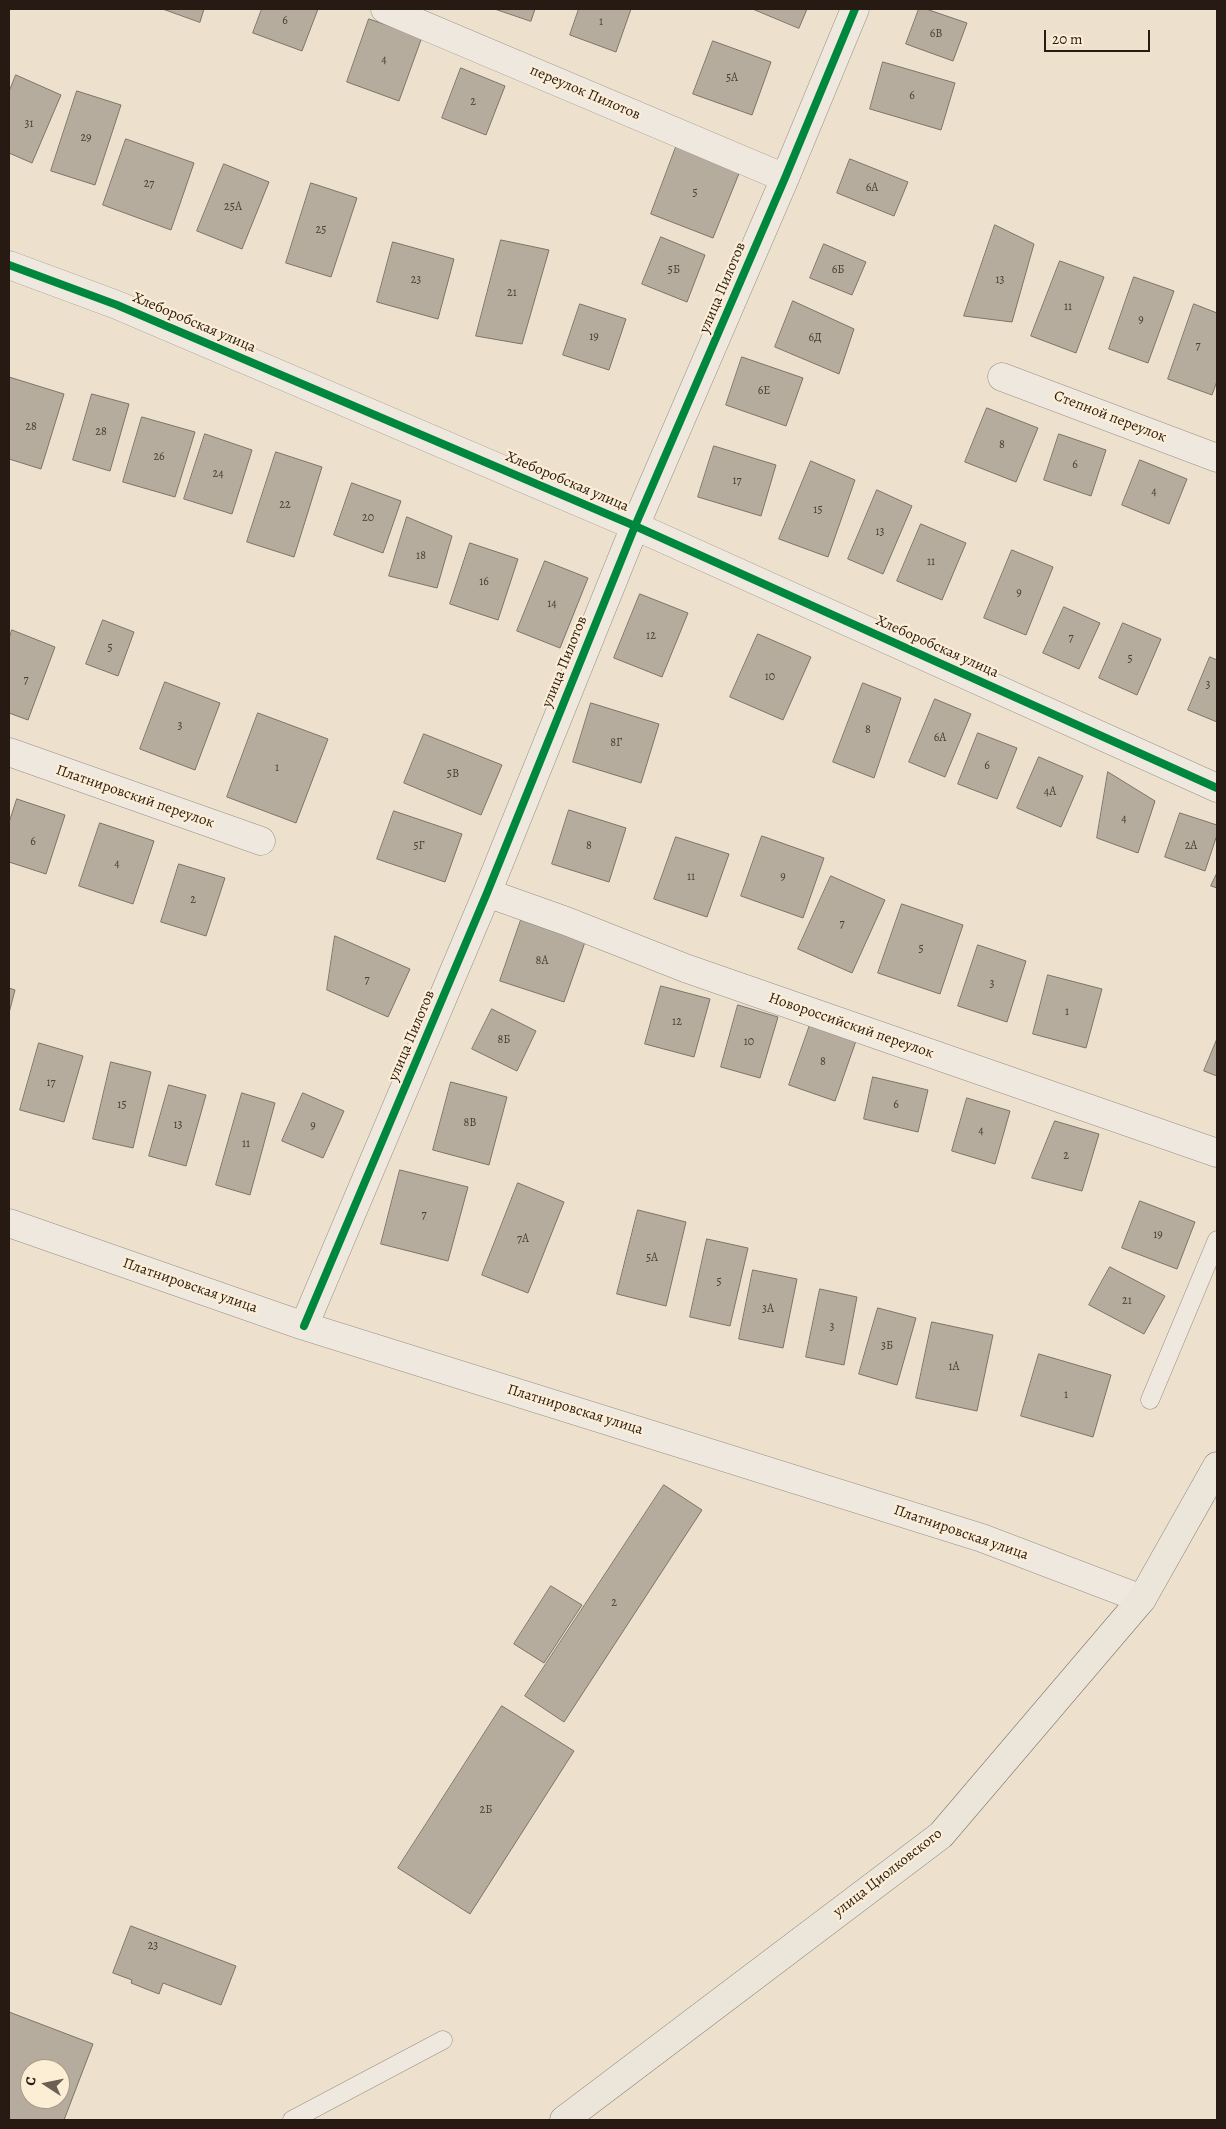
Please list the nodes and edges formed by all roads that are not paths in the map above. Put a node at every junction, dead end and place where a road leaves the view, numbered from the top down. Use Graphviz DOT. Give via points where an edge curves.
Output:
graph roads {
  1 [pos="385,9"];
  2 [pos="855,9"];
  3 [pos="785,178"];
  4 [pos="9,265"];
  5 [pos="1002,377"];
  6 [pos="1217,458"];
  7 [pos="635,526"];
  8 [pos="9,752"];
  9 [pos="1217,788"];
  10 [pos="261,841"];
  11 [pos="487,893"];
  12 [pos="1217,1153"];
  13 [pos="9,1223"];
  14 [pos="1217,1240"];
  15 [pos="304,1326"];
  16 [pos="1150,1400"];
  17 [pos="1217,1466"];
  18 [pos="1142,1599"];
  19 [pos="443,2040"];
  20 [pos="292,2120"];
  21 [pos="564,2120"];
  1 -- 3 [label="street, переулок Пилотов"];
  2 -- 3 [label="street, улица Пилотов"];
  3 -- 7 [label="street, улица Пилотов"];
  4 -- 7 [label="street, Хлеборобская улица" via="117,305"];
  5 -- 6 [label="street, Степной переулок"];
  7 -- 9 [label="street, Хлеборобская улица"];
  7 -- 11 [label="street, улица Пилотов"];
  8 -- 10 [label="street, Платнировский переулок"];
  11 -- 12 [label="street, Новороссийский переулок" via="686,968"];
  11 -- 15 [label="street, улица Пилотов"];
  13 -- 15 [label="street, Платнировская улица"];
  14 -- 16 [label="lane"];
  15 -- 18 [label="street, Платнировская улица" via="982,1538"];
  17 -- 18 [label="main road, улица Циолковского"];
  18 -- 21 [label="main road, улица Циолковского" via="941,1835"];
  19 -- 20 [label="lane"];
}
